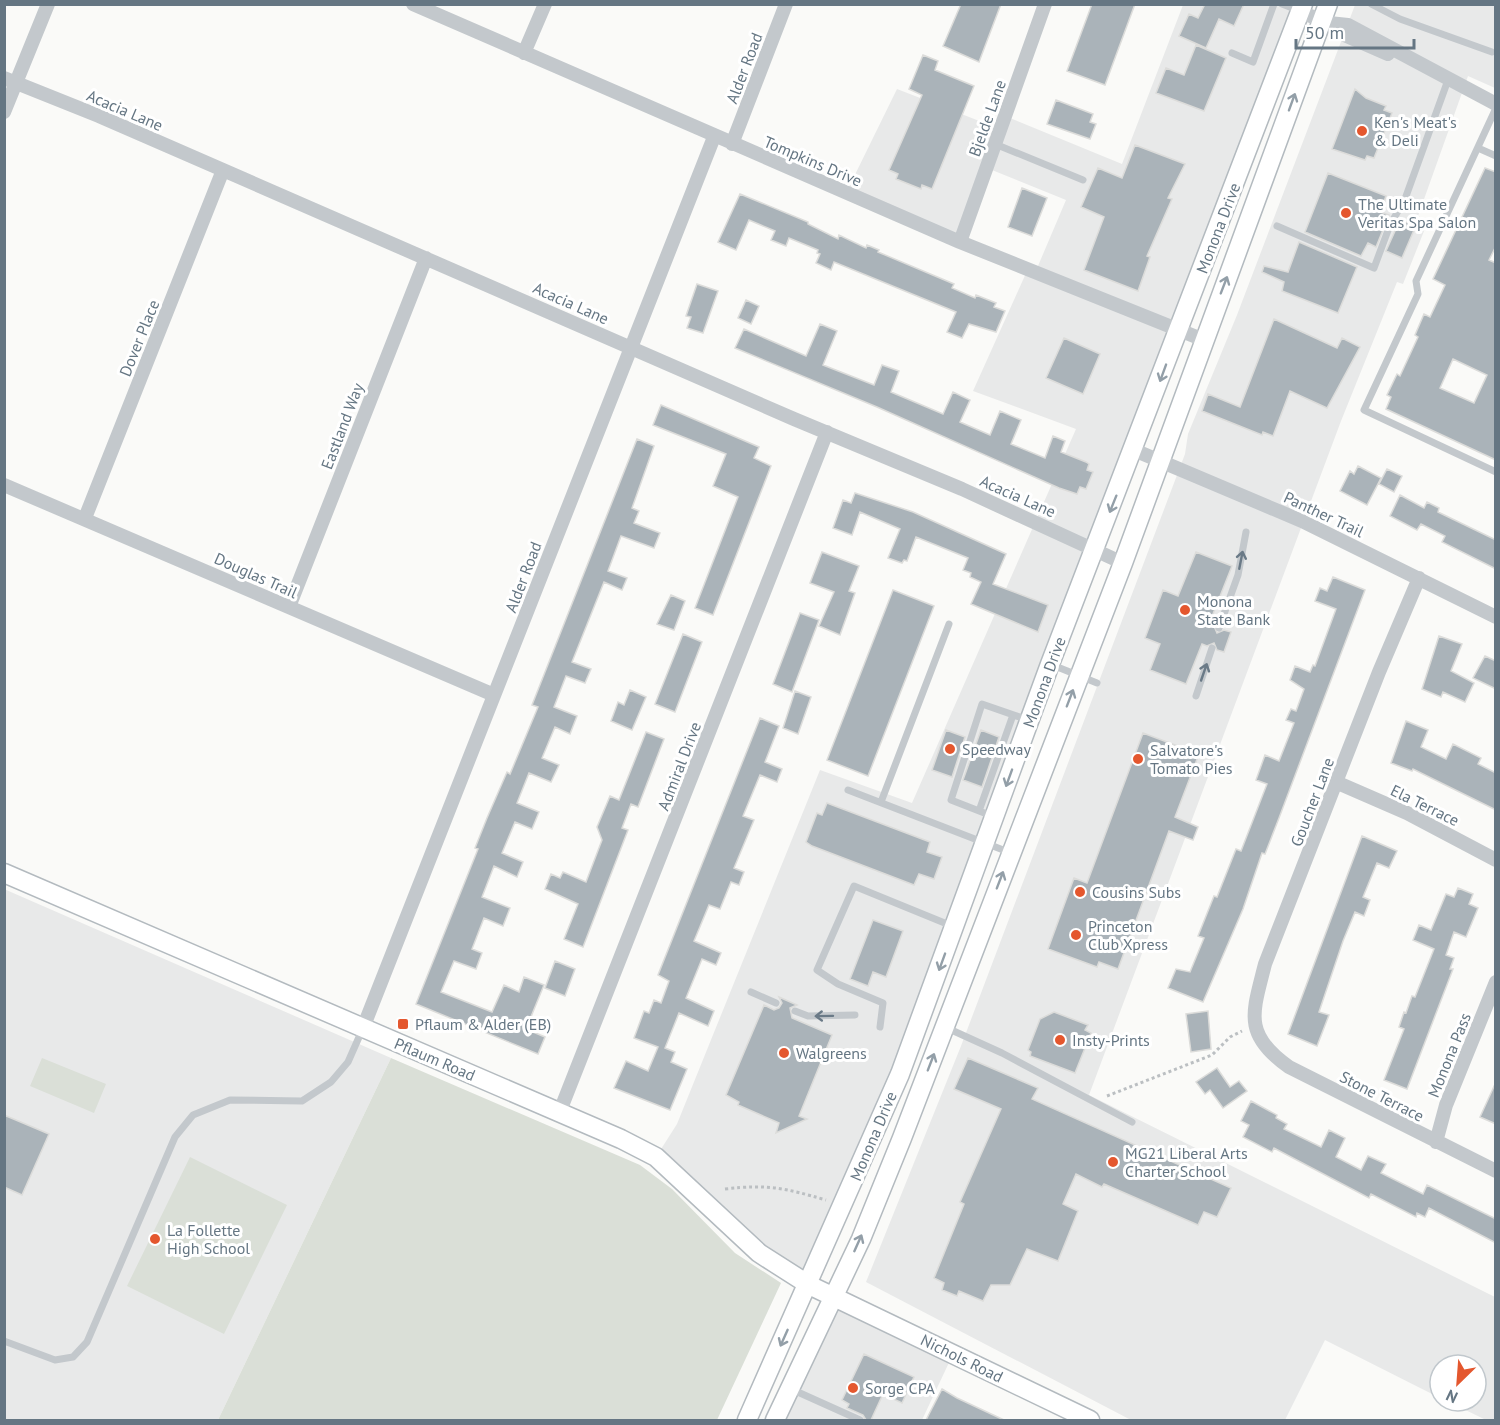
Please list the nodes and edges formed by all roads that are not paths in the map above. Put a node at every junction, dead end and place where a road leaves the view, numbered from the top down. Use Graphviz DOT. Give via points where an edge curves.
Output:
graph roads {
  1 [pos="48,4"];
  2 [pos="413,4"];
  3 [pos="545,4"];
  4 [pos="786,4"];
  5 [pos="1045,4"];
  6 [pos="1274,4"];
  7 [pos="1282,4"];
  8 [pos="1371,4"];
  9 [pos="1302,8"];
  10 [pos="1327,16"];
  11 [pos="1492,52"];
  12 [pos="524,53"];
  13 [pos="1232,53"];
  14 [pos="10,80"];
  15 [pos="1448,80"];
  16 [pos="1496,104"];
  17 [pos="1496,108"];
  18 [pos="4,112"];
  19 [pos="714,137"];
  20 [pos="732,144"];
  21 [pos="995,144"];
  22 [pos="1478,148"];
  23 [pos="1496,156"];
  24 [pos="223,170"];
  25 [pos="1083,180"];
  26 [pos="1277,226"];
  27 [pos="960,243"];
  28 [pos="426,258"];
  29 [pos="1179,329"];
  30 [pos="1203,340"];
  31 [pos="631,348"];
  32 [pos="827,432"];
  33 [pos="1134,450"];
  34 [pos="1160,460"];
  35 [pos="1496,472"];
  36 [pos="4,485"];
  37 [pos="85,518"];
  38 [pos="1246,532"];
  39 [pos="1094,549"];
  40 [pos="1123,563"];
  41 [pos="1419,578"];
  42 [pos="289,607"];
  43 [pos="1496,617"];
  44 [pos="949,624"];
  45 [pos="1220,628"];
  46 [pos="1212,648"];
  47 [pos="1050,664"];
  48 [pos="1079,676"];
  49 [pos="1097,683"];
  50 [pos="494,695"];
  51 [pos="1196,696"];
  52 [pos="1021,718"];
  53 [pos="1338,783"];
  54 [pos="848,790"];
  55 [pos="880,802"];
  56 [pos="987,814"];
  57 [pos="985,843"];
  58 [pos="1011,853"];
  59 [pos="1496,860"];
  60 [pos="4,873"];
  61 [pos="955,927"];
  62 [pos="1496,982"];
  63 [pos="751,992"];
  64 [pos="777,1003"];
  65 [pos="795,1011"];
  66 [pos="855,1015"];
  67 [pos="880,1027"];
  68 [pos="944,1027"];
  69 [pos="363,1028"];
  70 [pos="1262,1041"];
  71 [pos="560,1111"];
  72 [pos="1132,1122"];
  73 [pos="1436,1142"];
  74 [pos="1496,1171"];
  75 [pos="809,1285"];
  76 [pos="834,1296"];
  77 [pos="4,1341"];
  78 [pos="790,1388"];
  79 [pos="747,1420"];
  80 [pos="775,1420"];
  81 [pos="860,1420"];
  82 [pos="1090,1420"];
  1 -- 14 [label="street"];
  2 -- 12 [label="street, Tompkins Drive"];
  3 -- 12 [label="street"];
  4 -- 20 [label="street, Alder Road"];
  5 -- 21 [label="street, Bjelde Lane"];
  6 -- 13 [label="lane" via="1253,62"];
  7 -- 9 [label="lane"];
  8 -- 11 [label="lane" via="1400,19"];
  9 -- 10 [label="street"];
  9 -- 29 [label="street, Monona Drive"];
  10 -- 15 [label="street" via="1340,33"];
  30 -- 10 [label="street, Monona Drive, one-way"];
  12 -- 19 [label="street, Tompkins Drive"];
  14 -- 18 [label="street"];
  14 -- 24 [label="street, Acacia Lane"];
  15 -- 16 [label="street"];
  15 -- 26 [label="lane" via="1405,199 1390,225 1374,268"];
  17 -- 22 [label="lane"];
  19 -- 20 [label="street, Tompkins Drive"];
  19 -- 31 [label="street, Alder Road"];
  20 -- 27 [label="street, Tompkins Drive"];
  21 -- 25 [label="lane"];
  21 -- 27 [label="street, Bjelde Lane"];
  22 -- 23 [label="lane"];
  22 -- 35 [label="lane" via="1416,281 1418,294 1364,410"];
  24 -- 28 [label="street, Acacia Lane"];
  24 -- 37 [label="street, Dover Place"];
  27 -- 29 [label="street, Tompkins Drive"];
  28 -- 31 [label="street, Acacia Lane"];
  28 -- 42 [label="street, Eastland Way"];
  29 -- 30 [label="street, Tompkins Drive"];
  29 -- 33 [label="street, Monona Drive, one-way"];
  30 -- 34 [label="street, Monona Drive"];
  31 -- 32 [label="street, Acacia Lane"];
  31 -- 50 [label="street, Alder Road"];
  32 -- 39 [label="street, Acacia Lane"];
  32 -- 71 [label="street, Admiral Drive"];
  33 -- 34 [label="street, Panther Trail"];
  33 -- 39 [label="street, Monona Drive, one-way"];
  34 -- 40 [label="street, Monona Drive"];
  34 -- 41 [label="street, Panther Trail" via="1302,521"];
  36 -- 37 [label="street, Douglas Trail"];
  37 -- 42 [label="street, Douglas Trail"];
  45 -- 38 [label="lane, one-way" via="1238,574"];
  39 -- 40 [label="street, Acacia Lane"];
  39 -- 47 [label="street, Monona Drive"];
  40 -- 48 [label="street, Monona Drive"];
  41 -- 43 [label="street, Panther Trail"];
  41 -- 53 [label="street, Goucher Lane"];
  42 -- 50 [label="street, Douglas Trail"];
  44 -- 55 [label="lane"];
  51 -- 46 [label="lane, one-way"];
  47 -- 48 [label="lane"];
  47 -- 52 [label="street, Monona Drive"];
  48 -- 49 [label="lane"];
  58 -- 48 [label="street, Monona Drive, one-way"];
  50 -- 69 [label="street, Alder Road"];
  52 -- 56 [label="street, Monona Drive"];
  52 -- 56 [label="lane" via="982,704 951,800"];
  53 -- 59 [label="street, Ela Terrace" via="1407,813"];
  53 -- 70 [label="street, Goucher Lane" via="1265,964 1253,1013"];
  54 -- 55 [label="lane"];
  55 -- 57 [label="lane"];
  56 -- 57 [label="street, Monona Drive"];
  57 -- 58 [label="lane"];
  57 -- 61 [label="street, Monona Drive"];
  68 -- 58 [label="street, Monona Drive, one-way"];
  60 -- 69 [label="street, Pflaum Road"];
  61 -- 67 [label="lane" via="854,886 817,970 838,984 883,1003"];
  61 -- 75 [label="street, Monona Drive, one-way" via="896,1084"];
  62 -- 73 [label="street, Monona Pass" via="1446,1105"];
  63 -- 64 [label="lane"];
  66 -- 65 [label="lane, one-way" via="808,1016"];
  68 -- 72 [label="lane"];
  76 -- 68 [label="street, Monona Drive, one-way" via="893,1162"];
  69 -- 71 [label="street, Pflaum Road"];
  69 -- 77 [label="lane" via="348,1062 331,1082 302,1101 230,1100 193,1115 175,1137 87,1342 73,1357 55,1360"];
  70 -- 73 [label="street, Stone Terrace" via="1271,1055 1289,1067"];
  71 -- 75 [label="street, Pflaum Road" via="656,1157 759,1253"];
  73 -- 74 [label="street, Stone Terrace"];
  75 -- 76 [label="street, Pflaum Road"];
  75 -- 79 [label="street, Monona Drive, one-way"];
  76 -- 78 [label="street, Monona Drive"];
  76 -- 82 [label="street, Nichols Road"];
  78 -- 80 [label="street, Monona Drive"];
  78 -- 81 [label="lane"];
}
